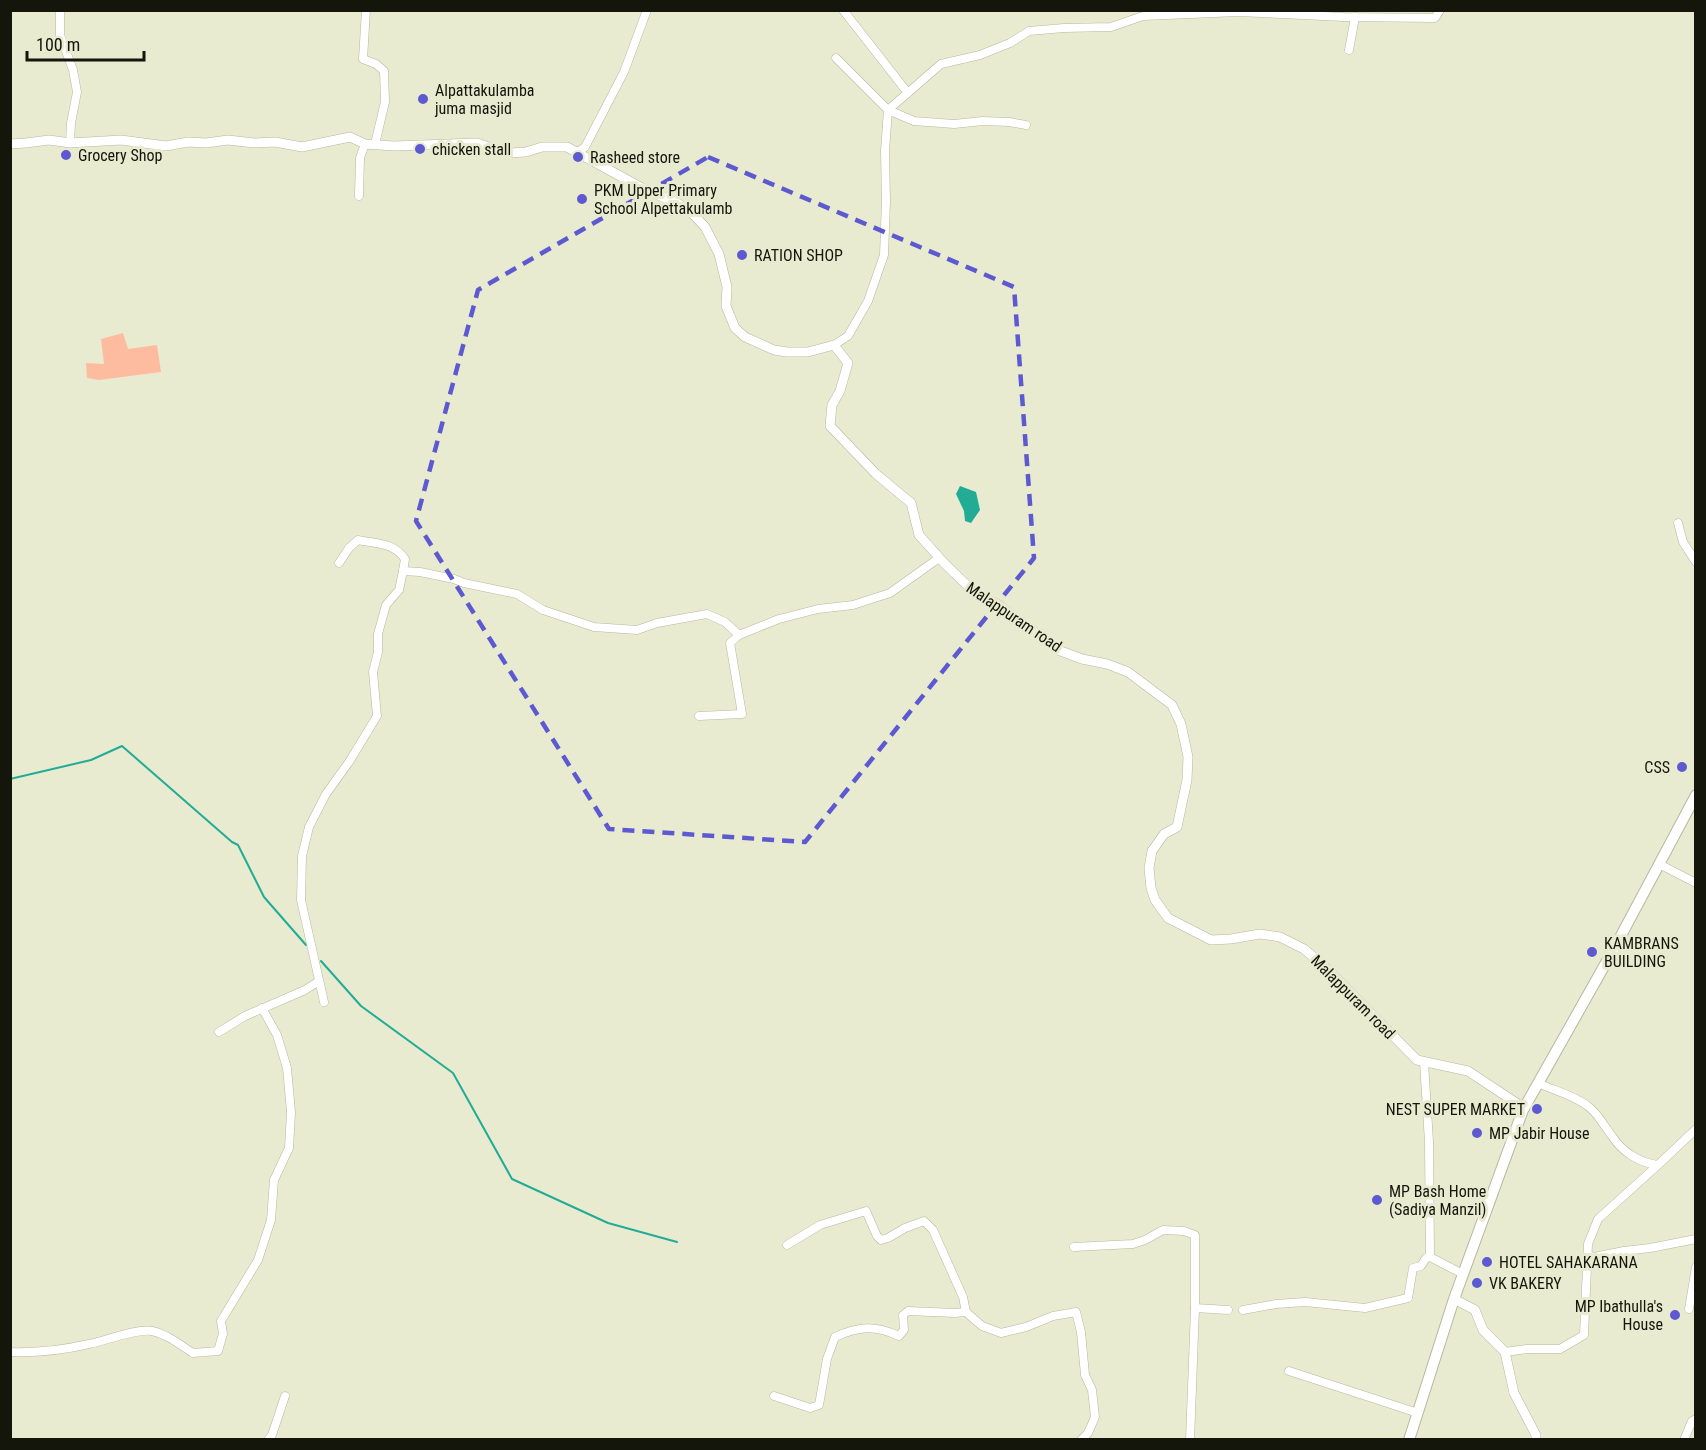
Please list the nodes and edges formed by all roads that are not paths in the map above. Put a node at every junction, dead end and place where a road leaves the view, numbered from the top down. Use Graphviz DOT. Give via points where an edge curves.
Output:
graph roads {
  1 [pos="60,10"];
  2 [pos="366,10"];
  3 [pos="647,10"];
  4 [pos="843,10"];
  5 [pos="1440,10"];
  6 [pos="1355,17"];
  7 [pos="1349,50"];
  8 [pos="836,58"];
  9 [pos="908,93"];
  10 [pos="888,110"];
  11 [pos="1026,125"];
  12 [pos="70,143"];
  13 [pos="10,144"];
  14 [pos="365,144"];
  15 [pos="375,144"];
  16 [pos="578,152"];
  17 [pos="359,196"];
  18 [pos="834,345"];
  19 [pos="1678,523"];
  20 [pos="939,558"];
  21 [pos="1695,561"];
  22 [pos="339,563"];
  23 [pos="403,572"];
  24 [pos="739,635"];
  25 [pos="699,716"];
  26 [pos="1695,795"];
  27 [pos="1659,864"];
  28 [pos="1695,883"];
  29 [pos="319,981"];
  30 [pos="324,1002"];
  31 [pos="262,1008"];
  32 [pos="219,1032"];
  33 [pos="1424,1062"];
  34 [pos="1538,1083"];
  35 [pos="1524,1108"];
  36 [pos="1695,1129"];
  37 [pos="1658,1165"];
  38 [pos="1695,1239"];
  39 [pos="787,1245"];
  40 [pos="1074,1247"];
  41 [pos="1588,1255"];
  42 [pos="1430,1257"];
  43 [pos="1695,1267"];
  44 [pos="1463,1274"];
  45 [pos="1454,1299"];
  46 [pos="1195,1308"];
  47 [pos="1689,1308"];
  48 [pos="1228,1310"];
  49 [pos="1244,1310"];
  50 [pos="966,1312"];
  51 [pos="10,1352"];
  52 [pos="1505,1352"];
  53 [pos="1289,1371"];
  54 [pos="285,1396"];
  55 [pos="774,1396"];
  56 [pos="1418,1413"];
  57 [pos="1694,1421"];
  58 [pos="268,1440"];
  59 [pos="1081,1440"];
  60 [pos="1190,1440"];
  61 [pos="1409,1440"];
  62 [pos="1536,1440"];
  63 [pos="1684,1440"];
  1 -- 12 [label="street" via="60,35 74,70 77,92"];
  2 -- 15 [label="street" via="363,59 384,71 385,102"];
  3 -- 16 [label="street" via="624,72 585,147"];
  4 -- 9 [label="street"];
  5 -- 6 [label="street" via="1436,18"];
  6 -- 7 [label="street"];
  6 -- 9 [label="street" via="1238,12 1143,16 1111,27 1029,31 980,55 941,64"];
  8 -- 10 [label="street"];
  9 -- 10 [label="street"];
  10 -- 11 [label="street" via="914,121"];
  10 -- 18 [label="street" via="884,255 868,301 848,336"];
  12 -- 13 [label="street" via="50,140"];
  12 -- 14 [label="street" via="121,140 166,146 228,140 302,147 350,137"];
  14 -- 15 [label="street"];
  14 -- 17 [label="street" via="360,158"];
  15 -- 16 [label="street" via="477,143 506,153 542,147 567,147"];
  16 -- 18 [label="street" via="679,204 705,227 719,254 727,287 726,306 735,328 745,337 787,352 808,352"];
  18 -- 20 [label="street, Malappuram road" via="848,363 832,405 830,426 876,474 911,503 919,535"];
  19 -- 21 [label="street" via="1683,542"];
  20 -- 24 [label="street" via="890,593 853,605 779,619"];
  20 -- 33 [label="street, Malappuram road" via="974,592 999,605 1058,650 1128,672 1172,705 1181,724 1188,757 1187,780 1177,827 1164,834 1152,851 1149,868 1155,900 1168,918 1211,940 1260,934 1280,937 1304,949 1417,1060"];
  22 -- 23 [label="street" via="358,540 388,544 405,559"];
  23 -- 24 [label="street" via="420,572 517,594 543,610 594,627 637,630 707,614 725,622"];
  23 -- 29 [label="street" via="399,590 386,605 378,634 372,672 376,716 309,826 302,856 301,900"];
  24 -- 25 [label="street" via="730,643 742,714"];
  26 -- 27 [label="main road"];
  27 -- 28 [label="street"];
  27 -- 34 [label="main road"];
  29 -- 30 [label="street"];
  29 -- 31 [label="street"];
  31 -- 32 [label="street"];
  31 -- 51 [label="street" via="277,1035 287,1068 289,1148 274,1180 271,1220 258,1260 220,1321 223,1334 218,1351 193,1353 173,1339 151,1331 50,1351"];
  33 -- 35 [label="street, Malappuram road" via="1468,1071"];
  33 -- 42 [label="street"];
  34 -- 35 [label="main road"];
  34 -- 37 [label="street" via="1581,1101 1600,1117 1618,1145 1647,1164"];
  35 -- 44 [label="main road"];
  36 -- 37 [label="street"];
  37 -- 41 [label="street" via="1598,1219"];
  38 -- 41 [label="street"];
  39 -- 50 [label="street" via="820,1225 866,1211 881,1240 924,1221 933,1230"];
  40 -- 46 [label="street" via="1132,1244 1163,1230 1195,1235"];
  41 -- 52 [label="street" via="1584,1335 1560,1349"];
  42 -- 44 [label="street"];
  42 -- 49 [label="street" via="1413,1268 1408,1298 1365,1308 1305,1302"];
  43 -- 47 [label="street"];
  44 -- 45 [label="main road"];
  45 -- 52 [label="street" via="1475,1310 1483,1330"];
  45 -- 56 [label="main road"];
  46 -- 48 [label="street"];
  46 -- 60 [label="street"];
  50 -- 55 [label="street" via="908,1311 903,1315 904,1330 899,1336 865,1327 848,1331 835,1337 819,1405 810,1408"];
  50 -- 59 [label="street" via="982,1326 1001,1333 1076,1312 1095,1417"];
  52 -- 62 [label="street" via="1514,1393"];
  53 -- 56 [label="street"];
  54 -- 58 [label="street"];
  56 -- 61 [label="main road"];
  57 -- 63 [label="street"];
}
